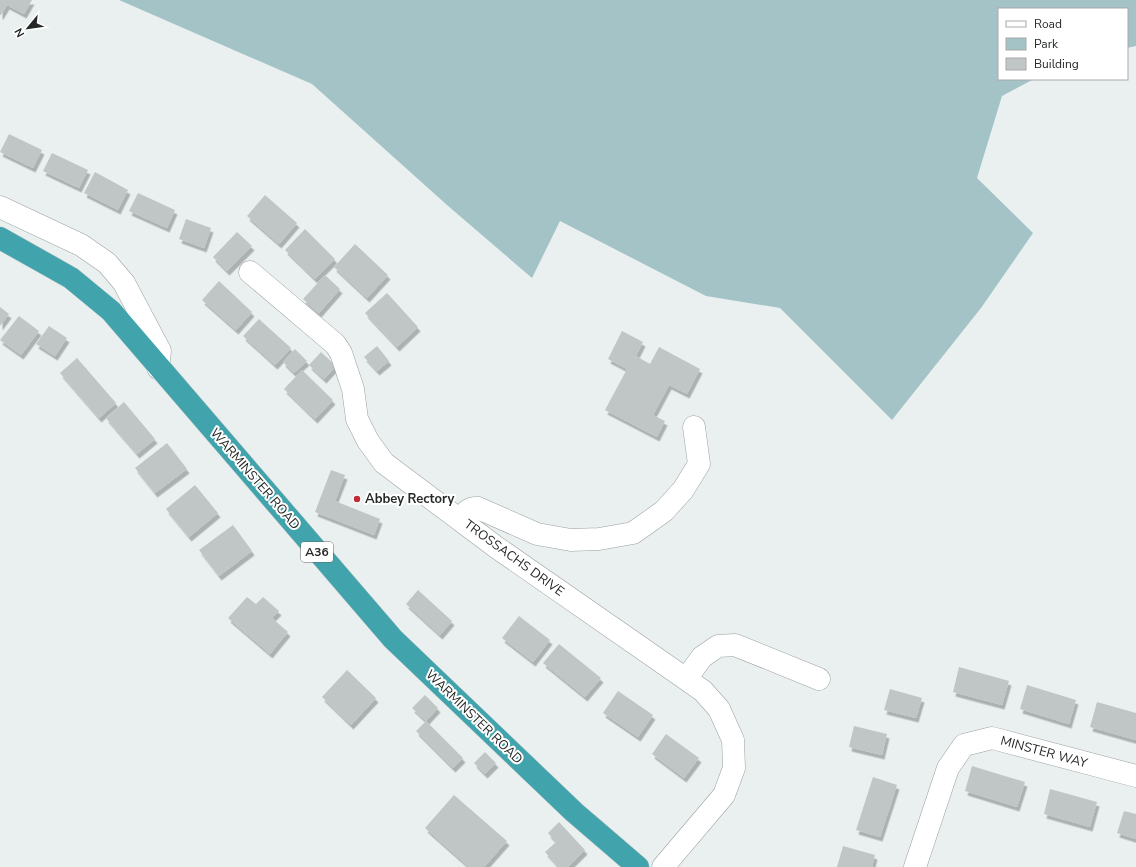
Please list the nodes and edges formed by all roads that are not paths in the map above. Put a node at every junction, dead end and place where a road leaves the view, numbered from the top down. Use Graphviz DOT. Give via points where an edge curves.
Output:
graph roads {
  1 [pos="0,206"];
  2 [pos="0,238"];
  3 [pos="250,272"];
  4 [pos="158,368"];
  5 [pos="694,427"];
  6 [pos="460,519"];
  7 [pos="686,679"];
  8 [pos="819,679"];
  9 [pos="1136,776"];
  10 [pos="638,867"];
  11 [pos="663,867"];
  12 [pos="915,867"];
  1 -- 4 [label="street" via="81,245 107,263 124,283 160,351"];
  2 -- 4 [label="highway, WARMINSTER ROAD / A36" via="71,278 111,311"];
  3 -- 6 [label="street, TROSSACHS DRIVE" via="335,344 341,353 354,389 358,419 368,441 384,463"];
  4 -- 10 [label="highway, WARMINSTER ROAD / A36" via="393,639 574,812"];
  5 -- 6 [label="street" via="699,464 683,490 664,511 633,533 599,539 571,540 537,534 478,508 467,510"];
  6 -- 7 [label="street, TROSSACHS DRIVE" via="496,547"];
  7 -- 8 [label="street" via="702,657 718,646 735,645"];
  7 -- 11 [label="street, TROSSACHS DRIVE" via="703,691 720,709 733,740 734,768 724,795"];
  9 -- 12 [label="street, MINSTER WAY" via="992,738 964,745 948,768"];
}
